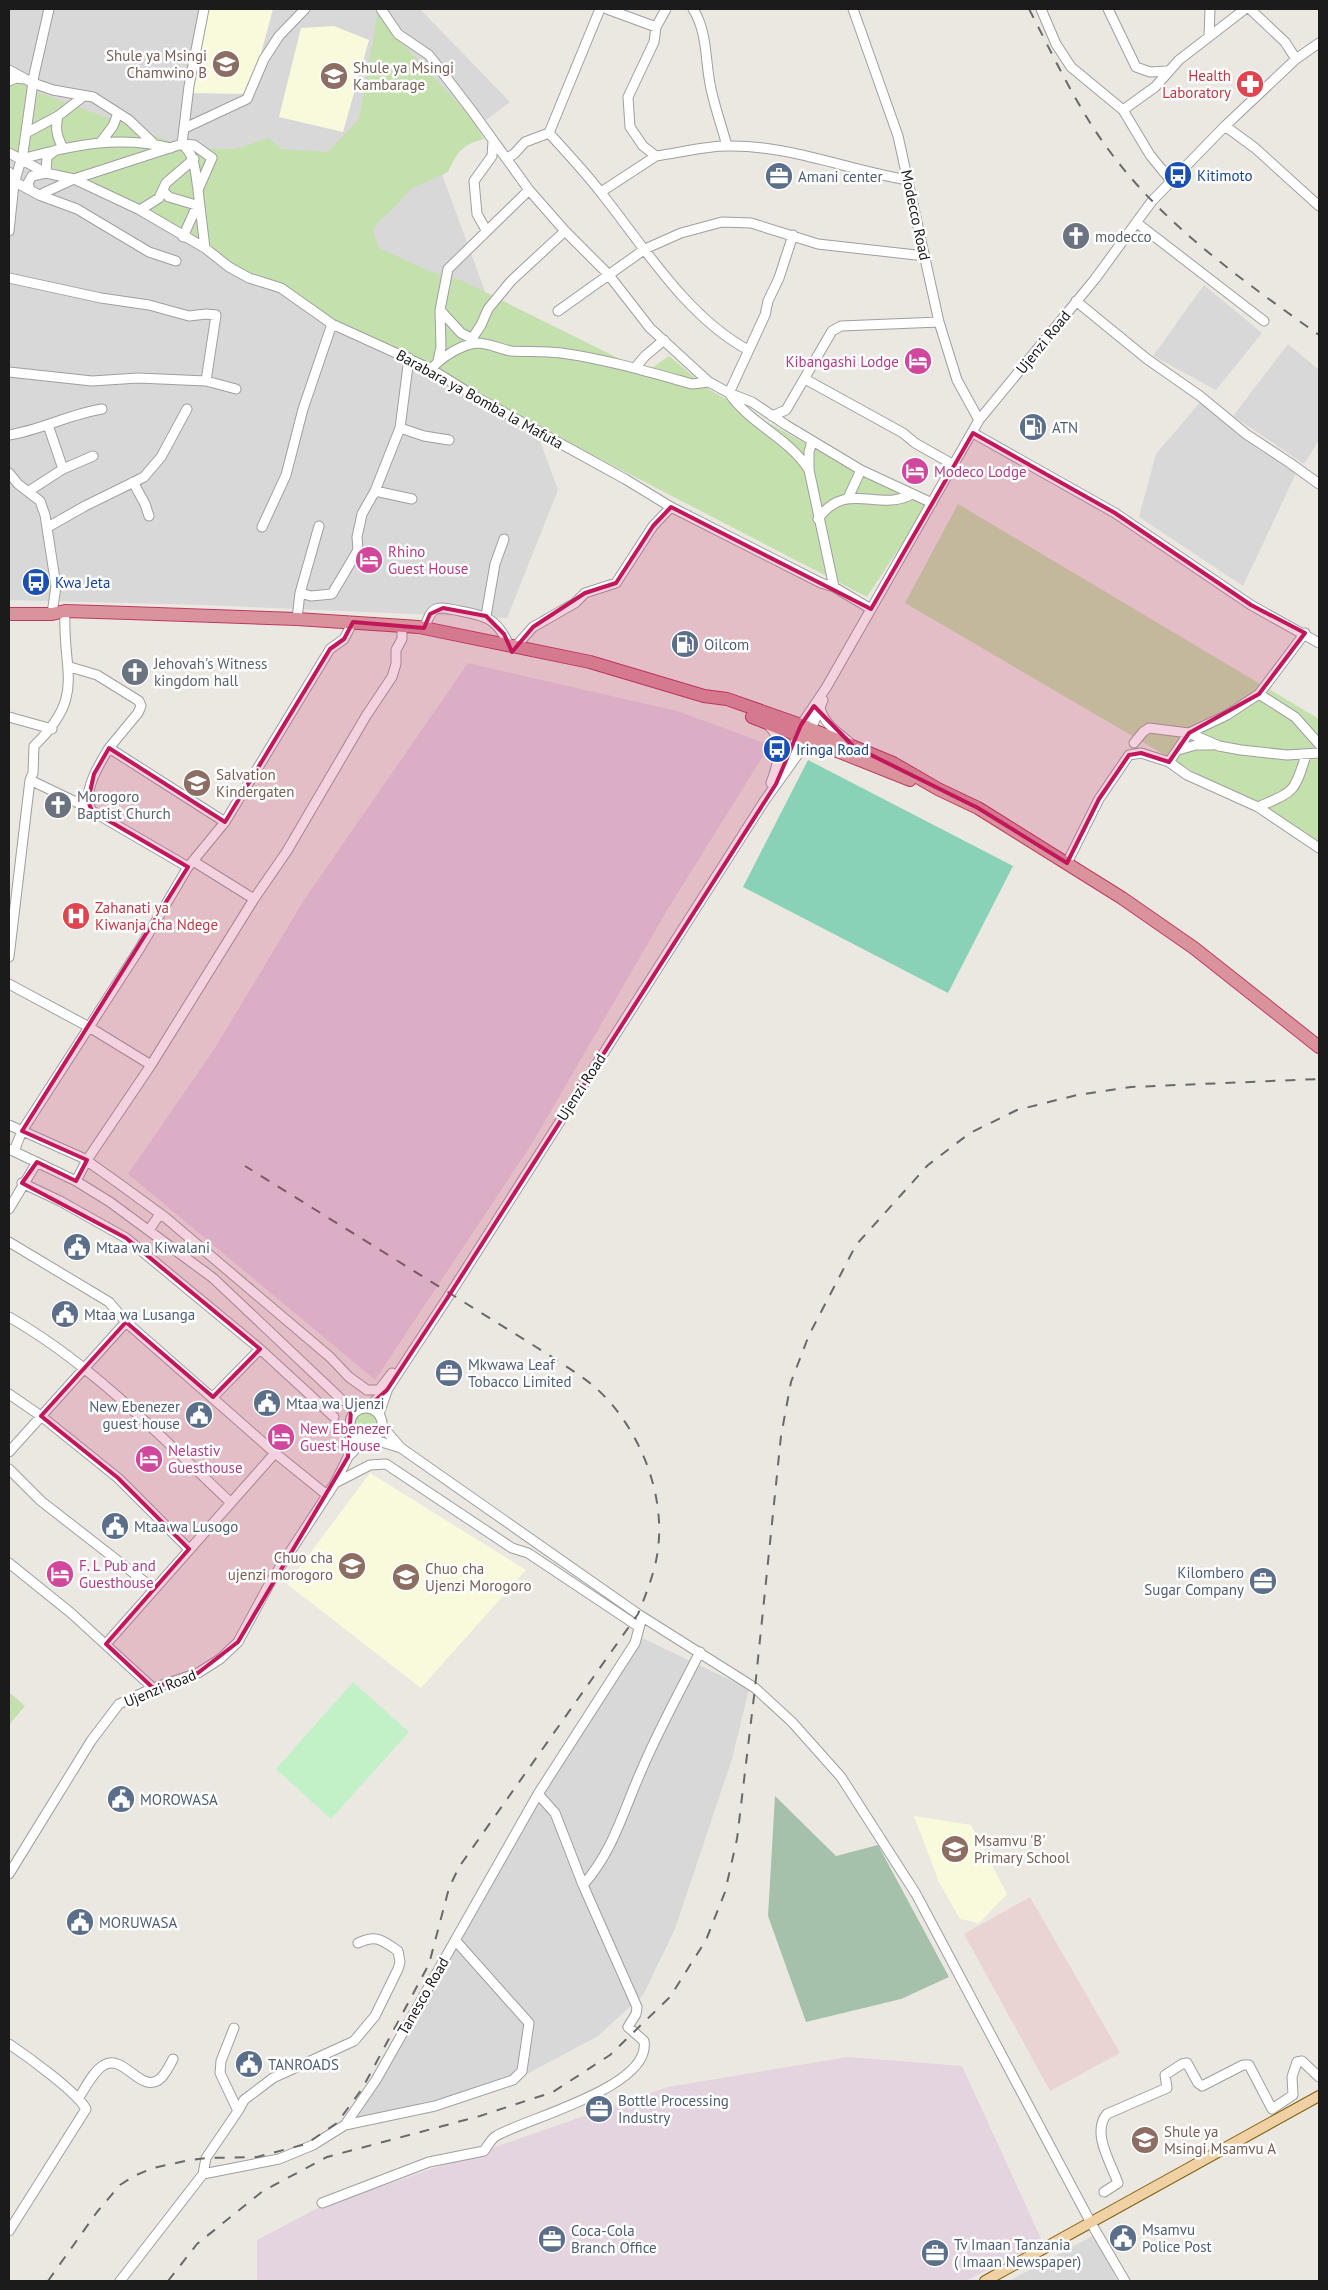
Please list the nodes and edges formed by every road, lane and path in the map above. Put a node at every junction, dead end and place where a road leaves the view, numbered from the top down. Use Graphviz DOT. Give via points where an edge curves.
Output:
graph roads {
  1 [pos="49,9"];
  2 [pos="204,9"];
  3 [pos="305,9"];
  4 [pos="381,9"];
  5 [pos="600,9"];
  6 [pos="607,9"];
  7 [pos="666,9"];
  8 [pos="693,9"];
  9 [pos="853,9"];
  10 [pos="1041,9"];
  11 [pos="1108,9"];
  12 [pos="1210,9"];
  13 [pos="1245,9"];
  14 [pos="1250,9"];
  15 [pos="656,26"];
  16 [pos="1209,37"];
  17 [pos="1319,43"];
  18 [pos="1296,60"];
  19 [pos="9,70"];
  20 [pos="1167,71"];
  21 [pos="9,81"];
  22 [pos="28,81"];
  23 [pos="84,96"];
  24 [pos="1123,110"];
  25 [pos="118,113"];
  26 [pos="58,116"];
  27 [pos="1225,126"];
  28 [pos="185,128"];
  29 [pos="26,133"];
  30 [pos="550,133"];
  31 [pos="493,141"];
  32 [pos="101,142"];
  33 [pos="140,142"];
  34 [pos="153,143"];
  35 [pos="182,144"];
  36 [pos="727,146"];
  37 [pos="61,148"];
  38 [pos="172,148"];
  39 [pos="9,152"];
  40 [pos="656,156"];
  41 [pos="141,158"];
  42 [pos="506,158"];
  43 [pos="22,159"];
  44 [pos="194,159"];
  45 [pos="9,172"];
  46 [pos="46,173"];
  47 [pos="74,179"];
  48 [pos="908,180"];
  49 [pos="15,182"];
  50 [pos="1172,182"];
  51 [pos="30,190"];
  52 [pos="198,190"];
  53 [pos="529,190"];
  54 [pos="162,191"];
  55 [pos="601,192"];
  56 [pos="39,195"];
  57 [pos="11,201"];
  58 [pos="198,203"];
  59 [pos="1319,206"];
  60 [pos="140,210"];
  61 [pos="1137,223"];
  62 [pos="486,230"];
  63 [pos="9,231"];
  64 [pos="565,231"];
  65 [pos="793,235"];
  66 [pos="183,236"];
  67 [pos="205,248"];
  68 [pos="645,249"];
  69 [pos="925,256"];
  70 [pos="176,260"];
  71 [pos="608,274"];
  72 [pos="9,278"];
  73 [pos="1076,301"];
  74 [pos="440,310"];
  75 [pos="558,311"];
  76 [pos="1264,321"];
  77 [pos="939,322"];
  78 [pos="332,324"];
  79 [pos="664,340"];
  80 [pos="470,342"];
  81 [pos="748,350"];
  82 [pos="409,358"];
  83 [pos="438,361"];
  84 [pos="635,368"];
  85 [pos="431,370"];
  86 [pos="9,372"];
  87 [pos="805,380"];
  88 [pos="206,381"];
  89 [pos="710,382"];
  90 [pos="236,389"];
  91 [pos="729,393"];
  92 [pos="187,408"];
  93 [pos="102,409"];
  94 [pos="786,410"];
  95 [pos="772,416"];
  96 [pos="979,420"];
  97 [pos="48,425"];
  98 [pos="786,425"];
  99 [pos="400,428"];
  100 [pos="972,433"];
  101 [pos="9,435"];
  102 [pos="450,440"];
  103 [pos="812,441"];
  104 [pos="93,456"];
  105 [pos="954,465"];
  106 [pos="63,469"];
  107 [pos="809,470"];
  108 [pos="861,470"];
  109 [pos="9,473"];
  110 [pos="133,482"];
  111 [pos="1319,484"];
  112 [pos="13,485"];
  113 [pos="29,490"];
  114 [pos="375,491"];
  115 [pos="912,494"];
  116 [pos="848,498"];
  117 [pos="412,499"];
  118 [pos="932,503"];
  119 [pos="671,507"];
  120 [pos="149,516"];
  121 [pos="818,519"];
  122 [pos="319,526"];
  123 [pos="262,527"];
  124 [pos="48,528"];
  125 [pos="504,539"];
  126 [pos="834,587"];
  127 [pos="300,593"];
  128 [pos="872,609"];
  129 [pos="59,612"];
  130 [pos="9,614"];
  131 [pos="486,616"];
  132 [pos="297,619"];
  133 [pos="353,622"];
  134 [pos="402,626"];
  135 [pos="424,628"];
  136 [pos="1305,633"];
  137 [pos="1319,643"];
  138 [pos="512,646"];
  139 [pos="70,667"];
  140 [pos="826,688"];
  141 [pos="1259,694"];
  142 [pos="704,696"];
  143 [pos="820,706"];
  144 [pos="9,717"];
  145 [pos="763,721"];
  146 [pos="52,728"];
  147 [pos="804,732"];
  148 [pos="1189,733"];
  149 [pos="1134,743"];
  150 [pos="1319,744"];
  151 [pos="1217,745"];
  152 [pos="853,746"];
  153 [pos="109,748"];
  154 [pos="1178,750"];
  155 [pos="1319,753"];
  156 [pos="1306,755"];
  157 [pos="1169,762"];
  158 [pos="30,780"];
  159 [pos="938,789"];
  160 [pos="765,800"];
  161 [pos="88,806"];
  162 [pos="1258,808"];
  163 [pos="225,822"];
  164 [pos="1319,848"];
  165 [pos="1067,863"];
  166 [pos="191,864"];
  167 [pos="9,869"];
  168 [pos="19,870"];
  169 [pos="254,899"];
  170 [pos="9,957"];
  171 [pos="9,984"];
  172 [pos="89,1027"];
  173 [pos="1319,1047"];
  174 [pos="151,1065"];
  175 [pos="9,1124"];
  176 [pos="22,1131"];
  177 [pos="11,1150"];
  178 [pos="87,1160"];
  179 [pos="37,1162"];
  180 [pos="76,1181"];
  181 [pos="22,1183"];
  182 [pos="9,1209"];
  183 [pos="160,1214"];
  184 [pos="149,1230"];
  185 [pos="9,1242"];
  186 [pos="9,1316"];
  187 [pos="126,1322"];
  188 [pos="428,1328"];
  189 [pos="260,1349"];
  190 [pos="83,1368"];
  191 [pos="387,1390"];
  192 [pos="9,1394"];
  193 [pos="213,1397"];
  194 [pos="342,1400"];
  195 [pos="364,1408"];
  196 [pos="379,1414"];
  197 [pos="41,1416"];
  198 [pos="334,1417"];
  199 [pos="350,1419"];
  200 [pos="382,1426"];
  201 [pos="351,1430"];
  202 [pos="368,1440"];
  203 [pos="401,1448"];
  204 [pos="9,1452"];
  205 [pos="275,1453"];
  206 [pos="348,1457"];
  207 [pos="9,1469"];
  208 [pos="335,1483"];
  209 [pos="327,1495"];
  210 [pos="230,1502"];
  211 [pos="189,1549"];
  212 [pos="9,1563"];
  213 [pos="154,1589"];
  214 [pos="641,1622"];
  215 [pos="106,1644"];
  216 [pos="700,1652"];
  217 [pos="153,1688"];
  218 [pos="538,1794"];
  219 [pos="9,1874"];
  220 [pos="583,1885"];
  221 [pos="455,1940"];
  222 [pos="358,1943"];
  223 [pos="234,2028"];
  224 [pos="9,2044"];
  225 [pos="174,2059"];
  226 [pos="1319,2077"];
  227 [pos="1319,2098"];
  228 [pos="78,2099"];
  229 [pos="238,2111"];
  230 [pos="345,2125"];
  231 [pos="203,2174"];
  232 [pos="1104,2192"];
  233 [pos="322,2203"];
  234 [pos="1091,2223"];
  235 [pos="9,2231"];
  236 [pos="1002,2277"];
  237 [pos="120,2281"];
  238 [pos="985,2281"];
  239 [pos="1125,2281"];
  1 -- 22 [label="street"];
  2 -- 28 [label="street" via="189,86"];
  3 -- 28 [label="street" via="279,36 264,59 247,99"];
  4 -- 31 [label="street" via="398,34 429,56"];
  5 -- 30 [label="street"];
  6 -- 15 [label="street"];
  7 -- 15 [label="street"];
  8 -- 36 [label="street" via="705,50 710,88"];
  9 -- 48 [label="street, Modecco Road" via="898,136"];
  10 -- 24 [label="street" via="1056,44 1071,67"];
  11 -- 20 [label="street" via="1136,67 1150,72"];
  12 -- 16 [label="street"];
  13 -- 16 [label="street"];
  14 -- 18 [label="street" via="1285,42"];
  15 -- 40 [label="street" via="654,42 628,97 630,127 643,146"];
  16 -- 20 [label="street"];
  17 -- 18 [label="street, Ujenzi Road"];
  18 -- 27 [label="street, Ujenzi Road"];
  19 -- 22 [label="street"];
  20 -- 24 [label="street" via="1155,86"];
  21 -- 22 [label="street"];
  22 -- 23 [label="street"];
  22 -- 29 [label="street"];
  23 -- 25 [label="street" via="93,97"];
  23 -- 26 [label="street"];
  24 -- 50 [label="street" via="1150,155"];
  25 -- 32 [label="street"];
  25 -- 34 [label="street"];
  26 -- 29 [label="street"];
  26 -- 37 [label="street" via="56,125"];
  27 -- 50 [label="street, Ujenzi Road"];
  27 -- 59 [label="street" via="1255,148"];
  28 -- 35 [label="street"];
  29 -- 43 [label="street"];
  30 -- 42 [label="street" via="525,142"];
  30 -- 55 [label="street"];
  31 -- 42 [label="street"];
  31 -- 62 [label="street" via="492,156 474,181 477,214"];
  32 -- 33 [label="street"];
  32 -- 37 [label="street"];
  33 -- 34 [label="street"];
  33 -- 41 [label="street" via="144,147"];
  34 -- 38 [label="street"];
  35 -- 38 [label="street"];
  35 -- 44 [label="street"];
  35 -- 52 [label="street" via="194,145 212,158"];
  36 -- 40 [label="street"];
  36 -- 48 [label="street" via="795,153"];
  37 -- 43 [label="street"];
  37 -- 46 [label="street" via="48,158"];
  38 -- 41 [label="street"];
  39 -- 43 [label="street, Barabara ya Bomba la Mafuta"];
  40 -- 55 [label="street"];
  41 -- 47 [label="street"];
  42 -- 53 [label="street"];
  43 -- 46 [label="street, Barabara ya Bomba la Mafuta"];
  43 -- 49 [label="street"];
  44 -- 52 [label="street"];
  44 -- 54 [label="street" via="166,183"];
  45 -- 49 [label="street"];
  46 -- 47 [label="street, Barabara ya Bomba la Mafuta"];
  46 -- 51 [label="street" via="32,176 28,183"];
  47 -- 56 [label="street"];
  47 -- 60 [label="street, Barabara ya Bomba la Mafuta"];
  48 -- 69 [label="street, Modecco Road"];
  49 -- 51 [label="street"];
  49 -- 57 [label="street"];
  50 -- 61 [label="street, Ujenzi Road" via="1152,201"];
  51 -- 56 [label="street"];
  52 -- 58 [label="street"];
  53 -- 62 [label="street"];
  53 -- 64 [label="street"];
  54 -- 58 [label="street" via="169,197"];
  54 -- 60 [label="street" via="159,198"];
  55 -- 68 [label="street"];
  56 -- 70 [label="street" via="78,209 150,252"];
  57 -- 63 [label="street"];
  58 -- 66 [label="street"];
  58 -- 67 [label="street"];
  60 -- 66 [label="street, Barabara ya Bomba la Mafuta"];
  61 -- 73 [label="street, Ujenzi Road"];
  61 -- 76 [label="street"];
  62 -- 74 [label="street" via="448,269"];
  64 -- 71 [label="street"];
  64 -- 80 [label="street" via="511,281 488,309"];
  65 -- 68 [label="street" via="751,223 722,222 681,233"];
  65 -- 69 [label="street" via="818,244"];
  65 -- 81 [label="street" via="768,301 766,315"];
  66 -- 67 [label="street, Barabara ya Bomba la Mafuta"];
  67 -- 78 [label="street, Barabara ya Bomba la Mafuta" via="214,258 249,278 280,288"];
  68 -- 71 [label="street"];
  68 -- 81 [label="street" via="704,320"];
  69 -- 77 [label="street, Modecco Road"];
  71 -- 75 [label="street"];
  71 -- 79 [label="street" via="650,328"];
  72 -- 88 [label="street" via="149,305 189,316 216,315"];
  73 -- 96 [label="street, Ujenzi Road"];
  73 -- 111 [label="street" via="1246,434"];
  74 -- 80 [label="street"];
  74 -- 83 [label="street"];
  77 -- 87 [label="street" via="841,326 832,331"];
  77 -- 96 [label="street, Modecco Road" via="957,380"];
  78 -- 82 [label="street, Barabara ya Bomba la Mafuta"];
  78 -- 123 [label="street" via="303,409 286,475"];
  79 -- 84 [label="street"];
  79 -- 89 [label="street"];
  80 -- 83 [label="street"];
  80 -- 84 [label="street" via="511,350 561,353"];
  81 -- 91 [label="street"];
  82 -- 85 [label="street, Barabara ya Bomba la Mafuta"];
  82 -- 99 [label="street"];
  83 -- 85 [label="street"];
  84 -- 89 [label="street" via="692,384"];
  85 -- 119 [label="street, Barabara ya Bomba la Mafuta"];
  86 -- 88 [label="street" via="92,381 138,378"];
  87 -- 94 [label="street"];
  87 -- 105 [label="street" via="903,433"];
  88 -- 90 [label="street"];
  89 -- 91 [label="street"];
  91 -- 95 [label="street" via="752,402"];
  91 -- 107 [label="street" via="738,406 796,452"];
  92 -- 110 [label="street" via="161,457 144,477"];
  93 -- 97 [label="street"];
  94 -- 95 [label="street"];
  94 -- 98 [label="street"];
  95 -- 98 [label="street"];
  96 -- 100 [label="street, Ujenzi Road"];
  97 -- 101 [label="street"];
  97 -- 106 [label="street"];
  98 -- 103 [label="street"];
  99 -- 102 [label="street"];
  99 -- 114 [label="street"];
  100 -- 105 [label="street, Ujenzi Road"];
  100 -- 136 [label="street" via="1115,513 1251,604"];
  103 -- 107 [label="street"];
  103 -- 108 [label="street"];
  104 -- 106 [label="street"];
  105 -- 118 [label="street, Ujenzi Road"];
  106 -- 113 [label="street"];
  107 -- 121 [label="street"];
  108 -- 115 [label="street"];
  108 -- 116 [label="street"];
  109 -- 112 [label="street"];
  110 -- 120 [label="street"];
  110 -- 124 [label="street"];
  112 -- 113 [label="street"];
  113 -- 124 [label="street" via="40,500"];
  114 -- 117 [label="street"];
  114 -- 127 [label="street" via="362,514 358,550 332,594 311,596"];
  115 -- 116 [label="street" via="901,500 888,501"];
  115 -- 118 [label="street"];
  116 -- 121 [label="street" via="826,508"];
  118 -- 128 [label="street, Ujenzi Road"];
  119 -- 126 [label="street, Barabara ya Bomba la Mafuta"];
  119 -- 138 [label="street" via="648,532 616,583 585,593 575,603 533,627"];
  121 -- 126 [label="street"];
  122 -- 127 [label="street"];
  124 -- 129 [label="street"];
  125 -- 131 [label="street" via="495,564"];
  126 -- 128 [label="street, Barabara ya Bomba la Mafuta"];
  127 -- 132 [label="street"];
  128 -- 140 [label="street, Ujenzi Road"];
  129 -- 130 [label="highway"];
  129 -- 132 [label="highway"];
  129 -- 139 [label="street"];
  131 -- 135 [label="street" via="435,609"];
  131 -- 138 [label="street"];
  132 -- 133 [label="highway"];
  133 -- 134 [label="highway"];
  133 -- 163 [label="street" via="344,639 330,648"];
  134 -- 135 [label="highway"];
  134 -- 169 [label="street" via="402,639 396,650 392,677 287,851"];
  135 -- 138 [label="highway"];
  136 -- 137 [label="street"];
  136 -- 141 [label="street"];
  138 -- 142 [label="highway" via="622,671"];
  139 -- 146 [label="street" via="68,697"];
  139 -- 153 [label="street" via="97,675 139,701 138,712"];
  140 -- 143 [label="street, Ujenzi Road"];
  140 -- 147 [label="street, Ujenzi Road"];
  141 -- 148 [label="street" via="1227,715"];
  141 -- 150 [label="street" via="1295,717"];
  142 -- 145 [label="highway" via="713,703"];
  142 -- 147 [label="highway" via="727,699"];
  143 -- 147 [label="street, Ujenzi Road"];
  143 -- 152 [label="street" via="829,725"];
  144 -- 146 [label="street"];
  145 -- 147 [label="highway"];
  145 -- 160 [label="street" via="777,735 779,742 773,778"];
  146 -- 158 [label="street" via="34,746"];
  147 -- 152 [label="highway"];
  147 -- 159 [label="highway" via="916,783"];
  147 -- 160 [label="street, Ujenzi Road" via="786,773"];
  148 -- 149 [label="street" via="1149,728"];
  148 -- 151 [label="street"];
  148 -- 154 [label="street"];
  151 -- 154 [label="street" via="1196,745"];
  151 -- 156 [label="street" via="1271,754"];
  152 -- 159 [label="highway" via="893,763"];
  153 -- 161 [label="street" via="94,774"];
  153 -- 163 [label="street"];
  154 -- 157 [label="street"];
  155 -- 156 [label="street"];
  156 -- 162 [label="street" via="1298,782 1290,793"];
  157 -- 162 [label="street" via="1187,775"];
  157 -- 165 [label="street" via="1141,753 1129,755 1099,799"];
  158 -- 161 [label="street"];
  158 -- 168 [label="street"];
  159 -- 165 [label="highway" via="978,808"];
  160 -- 188 [label="street, Ujenzi Road"];
  161 -- 166 [label="street" via="100,817"];
  162 -- 164 [label="street"];
  163 -- 166 [label="street"];
  165 -- 173 [label="highway" via="1194,948"];
  166 -- 169 [label="street"];
  166 -- 172 [label="street"];
  167 -- 168 [label="street"];
  168 -- 170 [label="street"];
  169 -- 174 [label="street"];
  171 -- 172 [label="street"];
  172 -- 174 [label="street"];
  172 -- 176 [label="street"];
  174 -- 178 [label="street"];
  175 -- 176 [label="street"];
  176 -- 177 [label="street"];
  176 -- 178 [label="street"];
  177 -- 179 [label="street"];
  178 -- 180 [label="street"];
  178 -- 183 [label="street"];
  179 -- 180 [label="street"];
  179 -- 181 [label="street"];
  180 -- 184 [label="street"];
  181 -- 182 [label="street"];
  181 -- 189 [label="street" via="60,1200 126,1238"];
  183 -- 184 [label="street"];
  183 -- 188 [label="street" via="367,1390 379,1390"];
  184 -- 194 [label="street" via="213,1278"];
  185 -- 187 [label="street" via="109,1302"];
  186 -- 190 [label="street"];
  187 -- 190 [label="street"];
  187 -- 193 [label="street"];
  188 -- 191 [label="street, Ujenzi Road"];
  189 -- 193 [label="street"];
  189 -- 198 [label="street"];
  190 -- 197 [label="street"];
  190 -- 210 [label="street"];
  191 -- 195 [label="street"];
  191 -- 196 [label="street"];
  192 -- 197 [label="street"];
  193 -- 205 [label="street"];
  194 -- 195 [label="street"];
  194 -- 199 [label="street"];
  195 -- 196 [label="street"];
  195 -- 199 [label="street"];
  196 -- 200 [label="street"];
  197 -- 204 [label="street"];
  197 -- 211 [label="street" via="118,1478"];
  199 -- 201 [label="street"];
  200 -- 202 [label="street" via="379,1434"];
  200 -- 203 [label="street"];
  201 -- 202 [label="street" via="356,1436"];
  201 -- 206 [label="street"];
  202 -- 203 [label="street"];
  202 -- 206 [label="street"];
  203 -- 214 [label="street"];
  205 -- 209 [label="street"];
  205 -- 210 [label="street"];
  206 -- 208 [label="street, Ujenzi Road"];
  207 -- 213 [label="street" via="41,1501"];
  208 -- 209 [label="street, Ujenzi Road"];
  208 -- 214 [label="street" via="370,1465 386,1464 505,1543 528,1553"];
  209 -- 217 [label="street, Ujenzi Road" via="271,1581 238,1642 198,1674"];
  210 -- 211 [label="street"];
  211 -- 213 [label="street"];
  212 -- 215 [label="street"];
  213 -- 215 [label="street"];
  214 -- 216 [label="street"];
  214 -- 218 [label="street, Tanesco Road" via="635,1642"];
  215 -- 217 [label="street"];
  216 -- 220 [label="street" via="642,1769 609,1850"];
  216 -- 234 [label="street" via="755,1688 792,1722 847,1784 916,1894"];
  217 -- 219 [label="street, Ujenzi Road" via="119,1704 107,1718"];
  218 -- 220 [label="street" via="555,1812"];
  218 -- 221 [label="street, Tanesco Road"];
  220 -- 233 [label="street" via="637,2007 628,2027 644,2041 636,2066 619,2081 578,2102 495,2137 484,2151 428,2162"];
  221 -- 230 [label="street, Tanesco Road" via="376,2080"];
  221 -- 230 [label="street" via="529,2023 524,2063 519,2076 435,2106"];
  222 -- 229 [label="street" via="369,1937 398,1951 398,1969 375,2016 354,2041 273,2078 244,2100"];
  223 -- 229 [label="street" via="221,2061 220,2073"];
  224 -- 228 [label="street"];
  225 -- 228 [label="street" via="162,2077 152,2083 123,2067 111,2063 104,2065"];
  226 -- 232 [label="street" via="1302,2061 1297,2062 1292,2076 1293,2095 1272,2108 1249,2066 1242,2065 1202,2086 1187,2063 1182,2064 1165,2075 1167,2088 1106,2114 1100,2122 1100,2133 1118,2183"];
  227 -- 234 [label="main road"];
  228 -- 235 [label="street" via="86,2109 84,2113"];
  229 -- 231 [label="street" via="206,2158"];
  230 -- 231 [label="street, Tanesco Road" via="313,2145 279,2159"];
  231 -- 237 [label="street"];
  234 -- 236 [label="main road"];
  234 -- 239 [label="street"];
  236 -- 238 [label="main road"];
}
